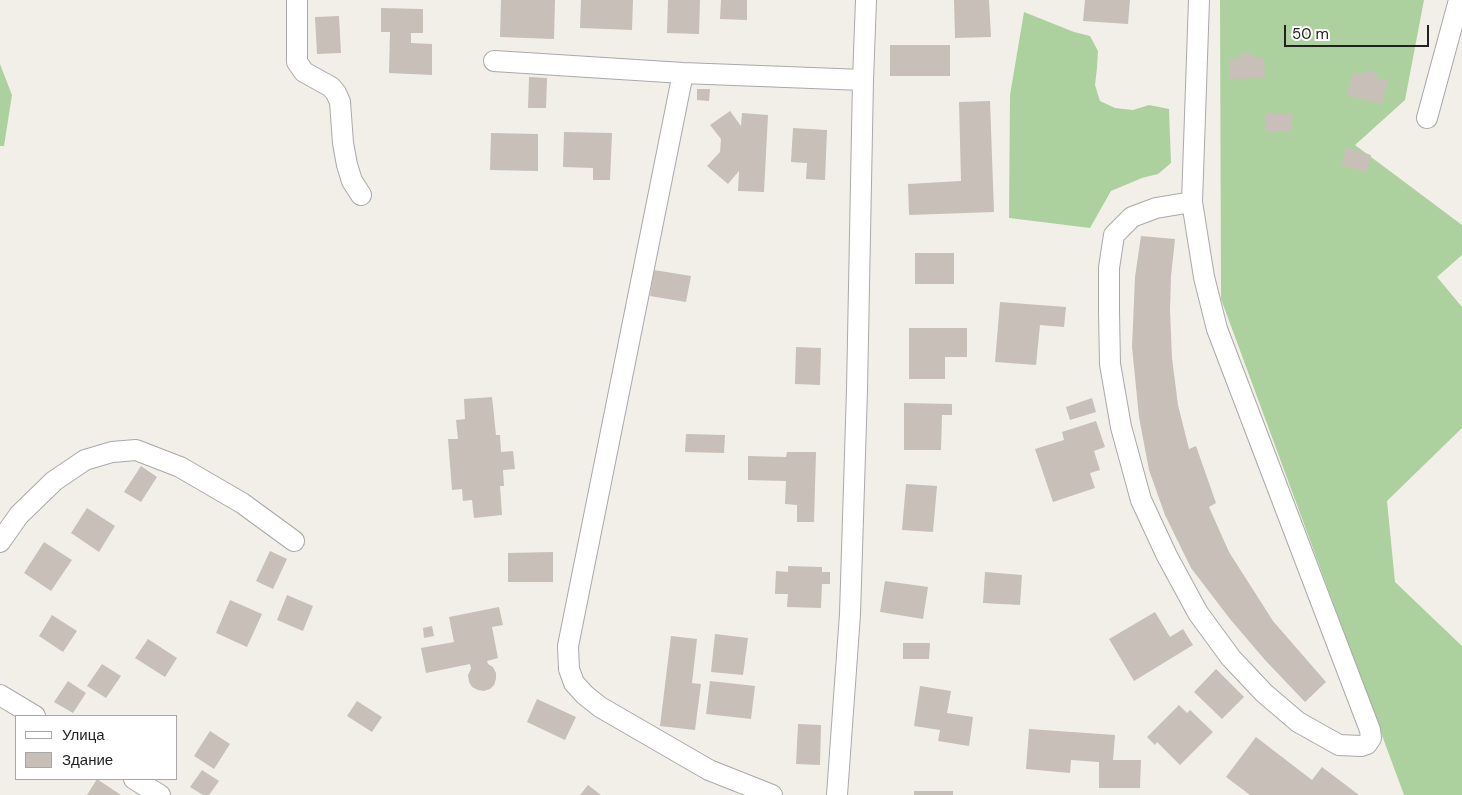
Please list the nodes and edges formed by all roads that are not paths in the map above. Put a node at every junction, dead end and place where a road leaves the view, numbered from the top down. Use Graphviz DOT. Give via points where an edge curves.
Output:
graph roads {
  1 [pos="297,0"];
  2 [pos="866,0"];
  3 [pos="1199,0"];
  4 [pos="1459,0"];
  5 [pos="494,61"];
  6 [pos="683,73"];
  7 [pos="863,80"];
  8 [pos="1427,118"];
  9 [pos="361,195"];
  10 [pos="1192,202"];
  11 [pos="294,541"];
  12 [pos="0,542"];
  13 [pos="0,694"];
  14 [pos="33,715"];
  15 [pos="136,780"];
  16 [pos="160,795"];
  17 [pos="772,795"];
  18 [pos="837,795"];
  1 -- 9 [label="street" via="297,62 304,72 336,93 340,102 347,165"];
  2 -- 7 [label="street"];
  3 -- 10 [label="street"];
  4 -- 8 [label="street"];
  5 -- 6 [label="street"];
  6 -- 7 [label="street"];
  6 -- 17 [label="street" via="568,646 569,669 574,683 600,707 709,770"];
  7 -- 18 [label="street" via="850,614"];
  10 -- 10 [label="street" via="1216,329 1370,730 1371,738 1361,746 1339,745 1298,722 1231,658 1198,613 1141,500 1121,427 1110,364 1109,268 1114,236 1132,217 1156,208"];
  11 -- 12 [label="street" via="242,503 180,467 136,450 112,452 85,460 54,481 19,514"];
  13 -- 14 [label="street"];
  15 -- 16 [label="street"];
}
